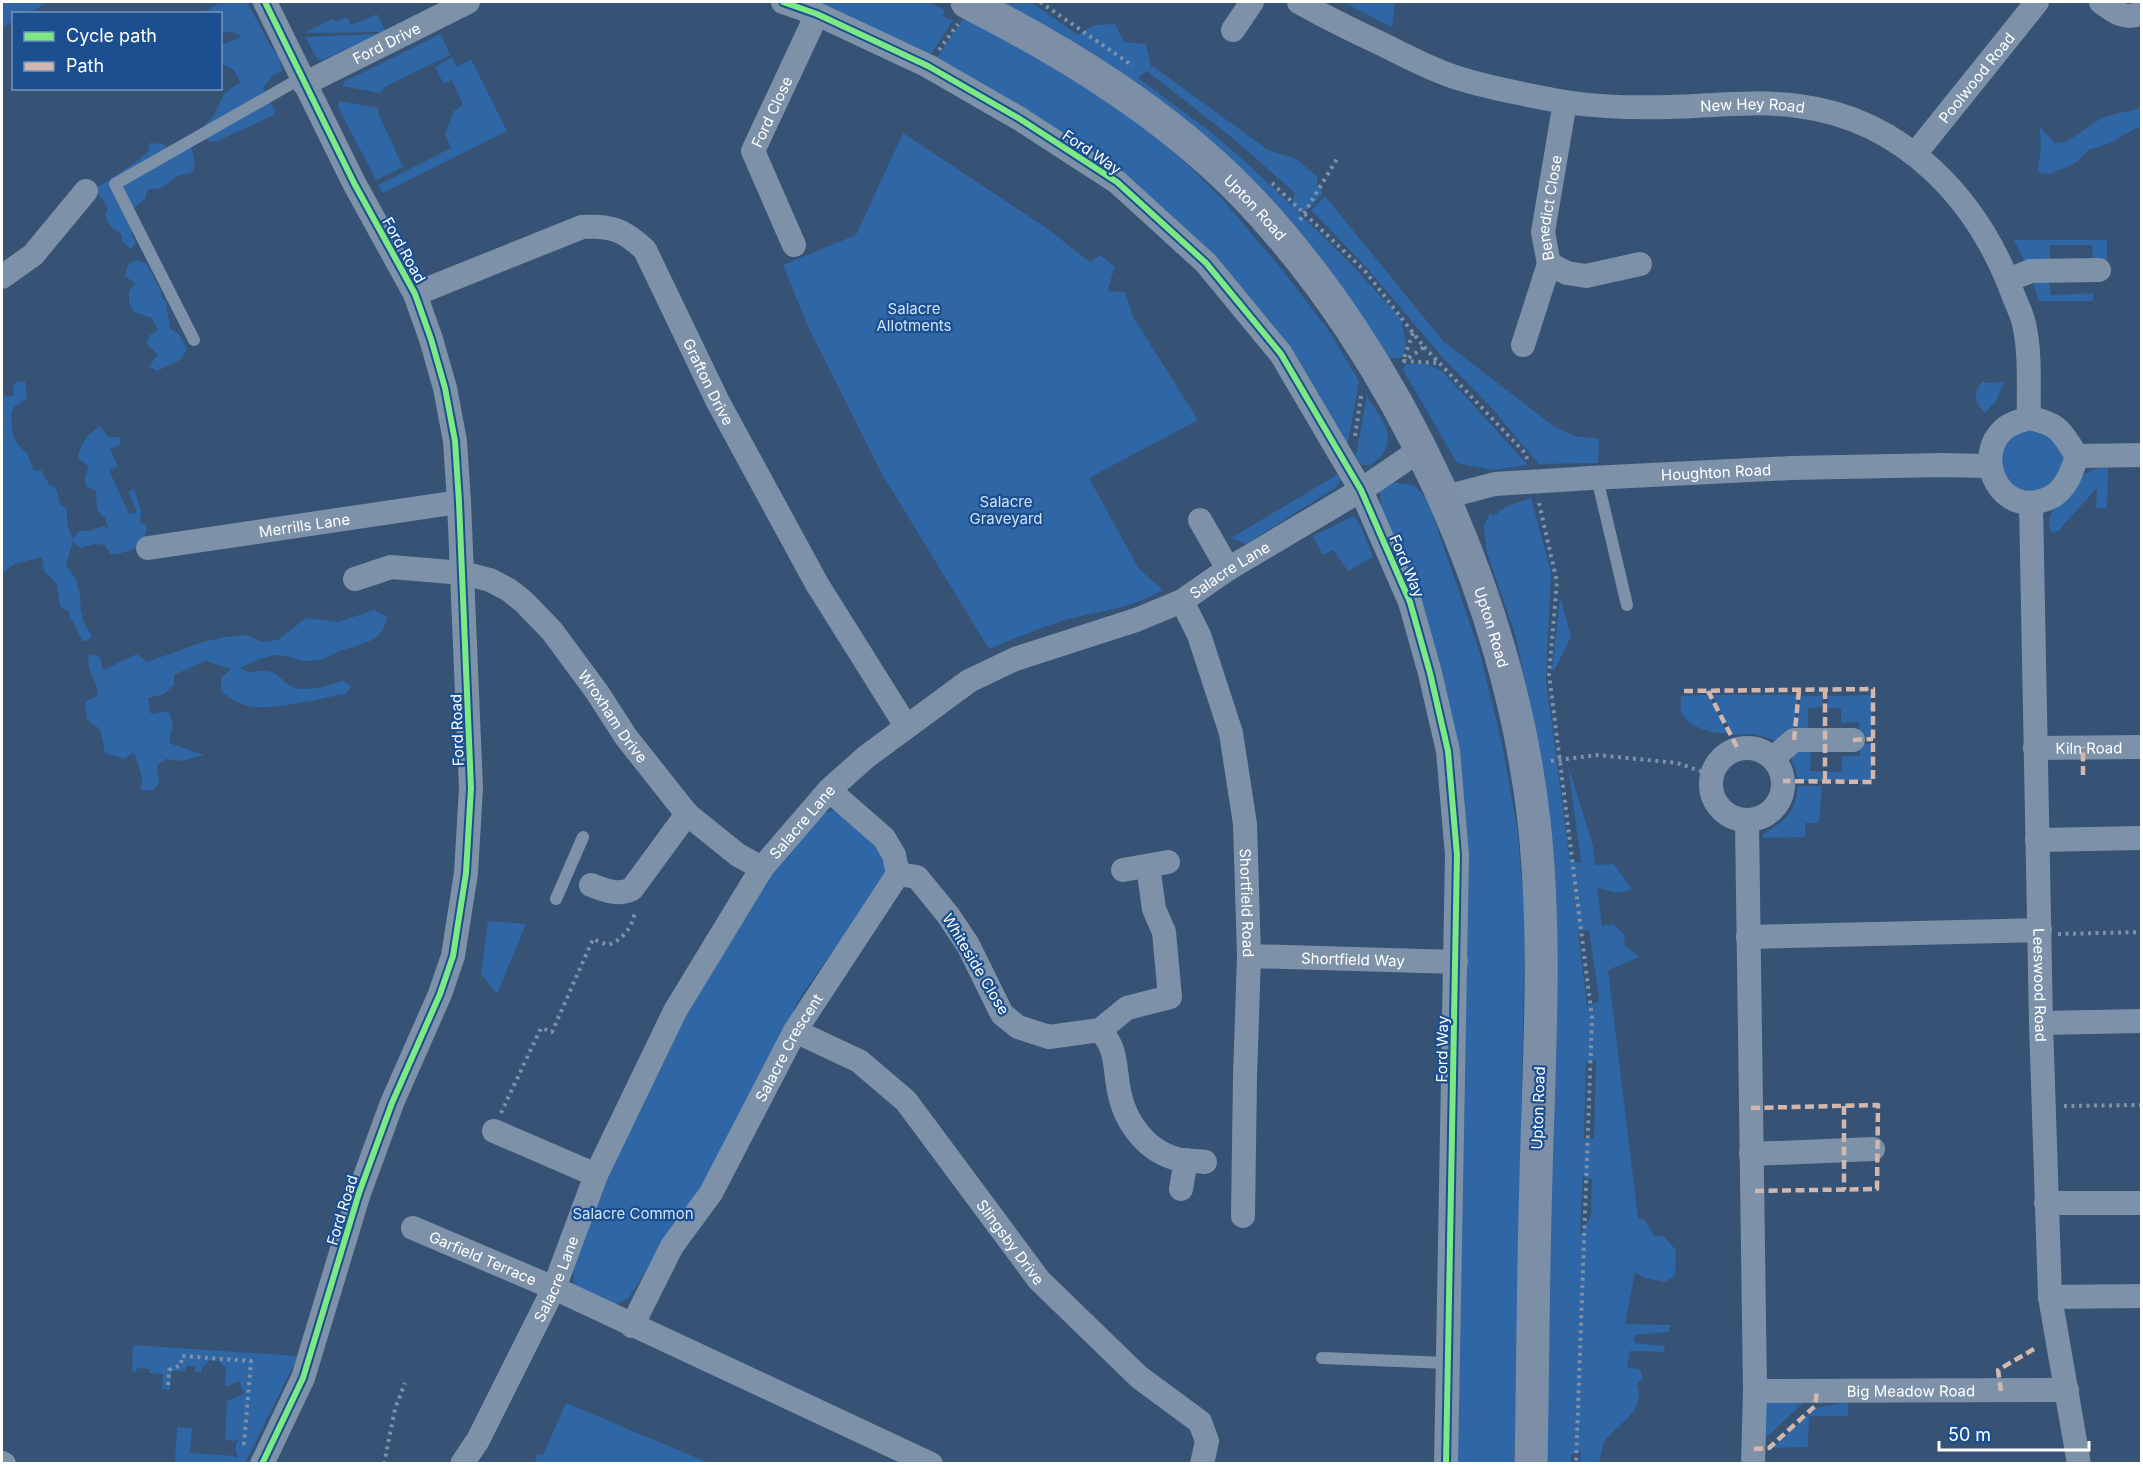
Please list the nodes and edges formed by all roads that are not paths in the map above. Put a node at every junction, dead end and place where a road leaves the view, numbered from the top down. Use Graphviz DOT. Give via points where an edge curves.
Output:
graph roads {
  1 [pos="265,2"];
  2 [pos="468,2"];
  3 [pos="783,2"];
  4 [pos="1252,2"];
  5 [pos="1299,2"];
  6 [pos="2037,2"];
  7 [pos="2101,2"];
  8 [pos="965,10"];
  9 [pos="2142,12"];
  10 [pos="816,14"];
  11 [pos="1233,30"];
  12 [pos="302,81"];
  13 [pos="1565,102"];
  14 [pos="1915,154"];
  15 [pos="86,191"];
  16 [pos="794,245"];
  17 [pos="1549,264"];
  18 [pos="1640,264"];
  19 [pos="2100,270"];
  20 [pos="2,277"];
  21 [pos="2008,280"];
  22 [pos="415,294"];
  23 [pos="194,340"];
  24 [pos="1523,345"];
  25 [pos="2029,418"];
  26 [pos="1420,450"];
  27 [pos="2142,455"];
  28 [pos="2078,456"];
  29 [pos="1989,466"];
  30 [pos="1597,478"];
  31 [pos="1361,490"];
  32 [pos="1445,497"];
  33 [pos="459,502"];
  34 [pos="2031,503"];
  35 [pos="1200,520"];
  36 [pos="148,548"];
  37 [pos="1228,569"];
  38 [pos="463,573"];
  39 [pos="355,579"];
  40 [pos="1182,601"];
  41 [pos="1627,605"];
  42 [pos="906,726"];
  43 [pos="1853,740"];
  44 [pos="2142,747"];
  45 [pos="2035,748"];
  46 [pos="1773,758"];
  47 [pos="829,790"];
  48 [pos="687,814"];
  49 [pos="1748,821"];
  50 [pos="583,837"];
  51 [pos="2142,838"];
  52 [pos="2037,840"];
  53 [pos="762,868"];
  54 [pos="1123,870"];
  55 [pos="898,874"];
  56 [pos="586,883"];
  57 [pos="556,899"];
  58 [pos="2040,933"];
  59 [pos="1748,937"];
  60 [pos="1249,956"];
  61 [pos="1456,962"];
  62 [pos="2142,1022"];
  63 [pos="2041,1023"];
  64 [pos="1100,1030"];
  65 [pos="795,1031"];
  66 [pos="494,1131"];
  67 [pos="1873,1149"];
  68 [pos="1751,1154"];
  69 [pos="596,1175"];
  70 [pos="1181,1189"];
  71 [pos="2046,1203"];
  72 [pos="2142,1203"];
  73 [pos="1243,1216"];
  74 [pos="413,1228"];
  75 [pos="554,1288"];
  76 [pos="2142,1296"];
  77 [pos="2050,1297"];
  78 [pos="633,1326"];
  79 [pos="1322,1358"];
  80 [pos="1448,1363"];
  81 [pos="2067,1390"];
  82 [pos="1755,1391"];
  83 [pos="263,1460"];
  84 [pos="462,1464"];
  85 [pos="931,1464"];
  86 [pos="1202,1464"];
  87 [pos="1446,1464"];
  88 [pos="1531,1464"];
  89 [pos="1753,1464"];
  90 [pos="2079,1464"];
  1 -- 12 [label="street, Ford Road"];
  2 -- 12 [label="street, Ford Drive"];
  3 -- 10 [label="street, Ford Way"];
  4 -- 11 [label="street"];
  5 -- 13 [label="street, New Hey Road" via="1458,78"];
  6 -- 14 [label="street, Poolwood Road"];
  7 -- 9 [label="street" via="2125,17"];
  8 -- 26 [label="main road, Upton Road" via="1030,34 1136,102 1243,193 1341,313 1381,376"];
  10 -- 16 [label="street, Ford Close" via="753,151"];
  10 -- 31 [label="street, Ford Way" via="928,66 1117,182 1206,263 1281,354"];
  12 -- 22 [label="street, Ford Road"];
  12 -- 23 [label="lane" via="115,184"];
  13 -- 14 [label="street, New Hey Road" via="1616,107 1761,103 1798,106 1831,112 1874,128"];
  13 -- 17 [label="street, Benedict Close" via="1543,232"];
  14 -- 21 [label="street, New Hey Road" via="1941,176 1974,215"];
  15 -- 20 [label="street" via="33,255"];
  17 -- 18 [label="street" via="1567,273 1586,276"];
  17 -- 24 [label="street, Benedict Close"];
  19 -- 21 [label="street" via="2031,271"];
  21 -- 25 [label="street, New Hey Road" via="2024,324"];
  22 -- 33 [label="street, Ford Road" via="445,388 455,441"];
  22 -- 42 [label="street, Grafton Drive" via="582,227 617,229 632,237 645,250 718,402 817,584"];
  25 -- 28 [label="street" via="2048,422 2061,431"];
  25 -- 29 [label="street" via="2002,430 1991,447"];
  26 -- 31 [label="street, Salacre Lane"];
  26 -- 32 [label="main road, Upton Road"];
  27 -- 28 [label="street"];
  28 -- 34 [label="street" via="2061,491"];
  29 -- 30 [label="street, Houghton Road" via="1791,468"];
  29 -- 34 [label="street" via="2001,490 2015,500"];
  30 -- 32 [label="street, Houghton Road" via="1495,484"];
  30 -- 41 [label="lane"];
  31 -- 37 [label="street, Salacre Lane"];
  31 -- 61 [label="street, Ford Way" via="1410,602 1448,751 1457,855"];
  32 -- 88 [label="main road, Upton Road" via="1500,647 1515,706 1534,821 1541,965"];
  33 -- 36 [label="street, Merrills Lane"];
  33 -- 38 [label="street, Ford Road"];
  34 -- 45 [label="street, Leeswood Road"];
  35 -- 37 [label="street"];
  37 -- 40 [label="street, Salacre Lane"];
  38 -- 39 [label="street, Wroxham Drive" via="391,567"];
  38 -- 48 [label="street, Wroxham Drive" via="509,590 552,631 626,737"];
  38 -- 83 [label="street, Ford Road" via="471,788 466,873 453,956 358,1193 303,1378"];
  40 -- 42 [label="street, Salacre Lane" via="999,666 969,681"];
  40 -- 60 [label="street, Shortfield Road" via="1199,635 1231,733 1245,824"];
  42 -- 47 [label="street, Salacre Lane"];
  43 -- 46 [label="street" via="1794,740"];
  44 -- 45 [label="street, Kiln Road"];
  45 -- 52 [label="street, Leeswood Road"];
  46 -- 49 [label="street" via="1781,769 1784,784 1781,799 1763,818"];
  46 -- 49 [label="street" via="1762,750 1733,750 1721,758 1712,775 1714,800 1721,810"];
  47 -- 53 [label="street, Salacre Lane"];
  47 -- 55 [label="street" via="884,838 894,855"];
  48 -- 53 [label="street, Wroxham Drive" via="738,855"];
  48 -- 56 [label="street" via="632,889"];
  49 -- 59 [label="street"];
  50 -- 56 [label="lane"];
  51 -- 52 [label="street"];
  52 -- 58 [label="street, Leeswood Road"];
  53 -- 69 [label="street, Salacre Lane" via="675,1011"];
  54 -- 64 [label="street" via="1158,864 1154,909 1164,932 1180,998 1127,1008"];
  55 -- 64 [label="street, Whiteside Close" via="917,877 942,907 968,945 1002,1014 1018,1027 1049,1037"];
  55 -- 65 [label="street, Salacre Crescent"];
  56 -- 57 [label="lane"];
  58 -- 59 [label="street"];
  58 -- 63 [label="street, Leeswood Road"];
  59 -- 68 [label="street"];
  60 -- 61 [label="street, Shortfield Way"];
  60 -- 73 [label="street, Shortfield Road"];
  61 -- 80 [label="street, Ford Way"];
  62 -- 63 [label="street"];
  63 -- 71 [label="street, Leeswood Road"];
  64 -- 70 [label="street" via="1115,1056 1125,1114 1139,1135 1158,1150 1196,1161"];
  65 -- 78 [label="street, Salacre Crescent" via="711,1193 672,1246"];
  65 -- 86 [label="street, Slingsby Drive" via="859,1061 906,1101 1039,1280 1139,1377 1200,1422 1207,1441"];
  66 -- 69 [label="street"];
  67 -- 68 [label="street"];
  68 -- 82 [label="street"];
  69 -- 75 [label="street, Salacre Lane"];
  71 -- 72 [label="street"];
  71 -- 77 [label="street, Leeswood Road"];
  74 -- 75 [label="street, Garfield Terrace"];
  75 -- 78 [label="street"];
  75 -- 84 [label="street, Salacre Lane" via="478,1440"];
  76 -- 77 [label="street"];
  77 -- 81 [label="street, Leeswood Road"];
  78 -- 85 [label="street"];
  79 -- 80 [label="lane"];
  80 -- 87 [label="street, Ford Way"];
  81 -- 82 [label="street, Big Meadow Road"];
  81 -- 90 [label="street, Leeswood Road"];
  82 -- 89 [label="street"];
}
